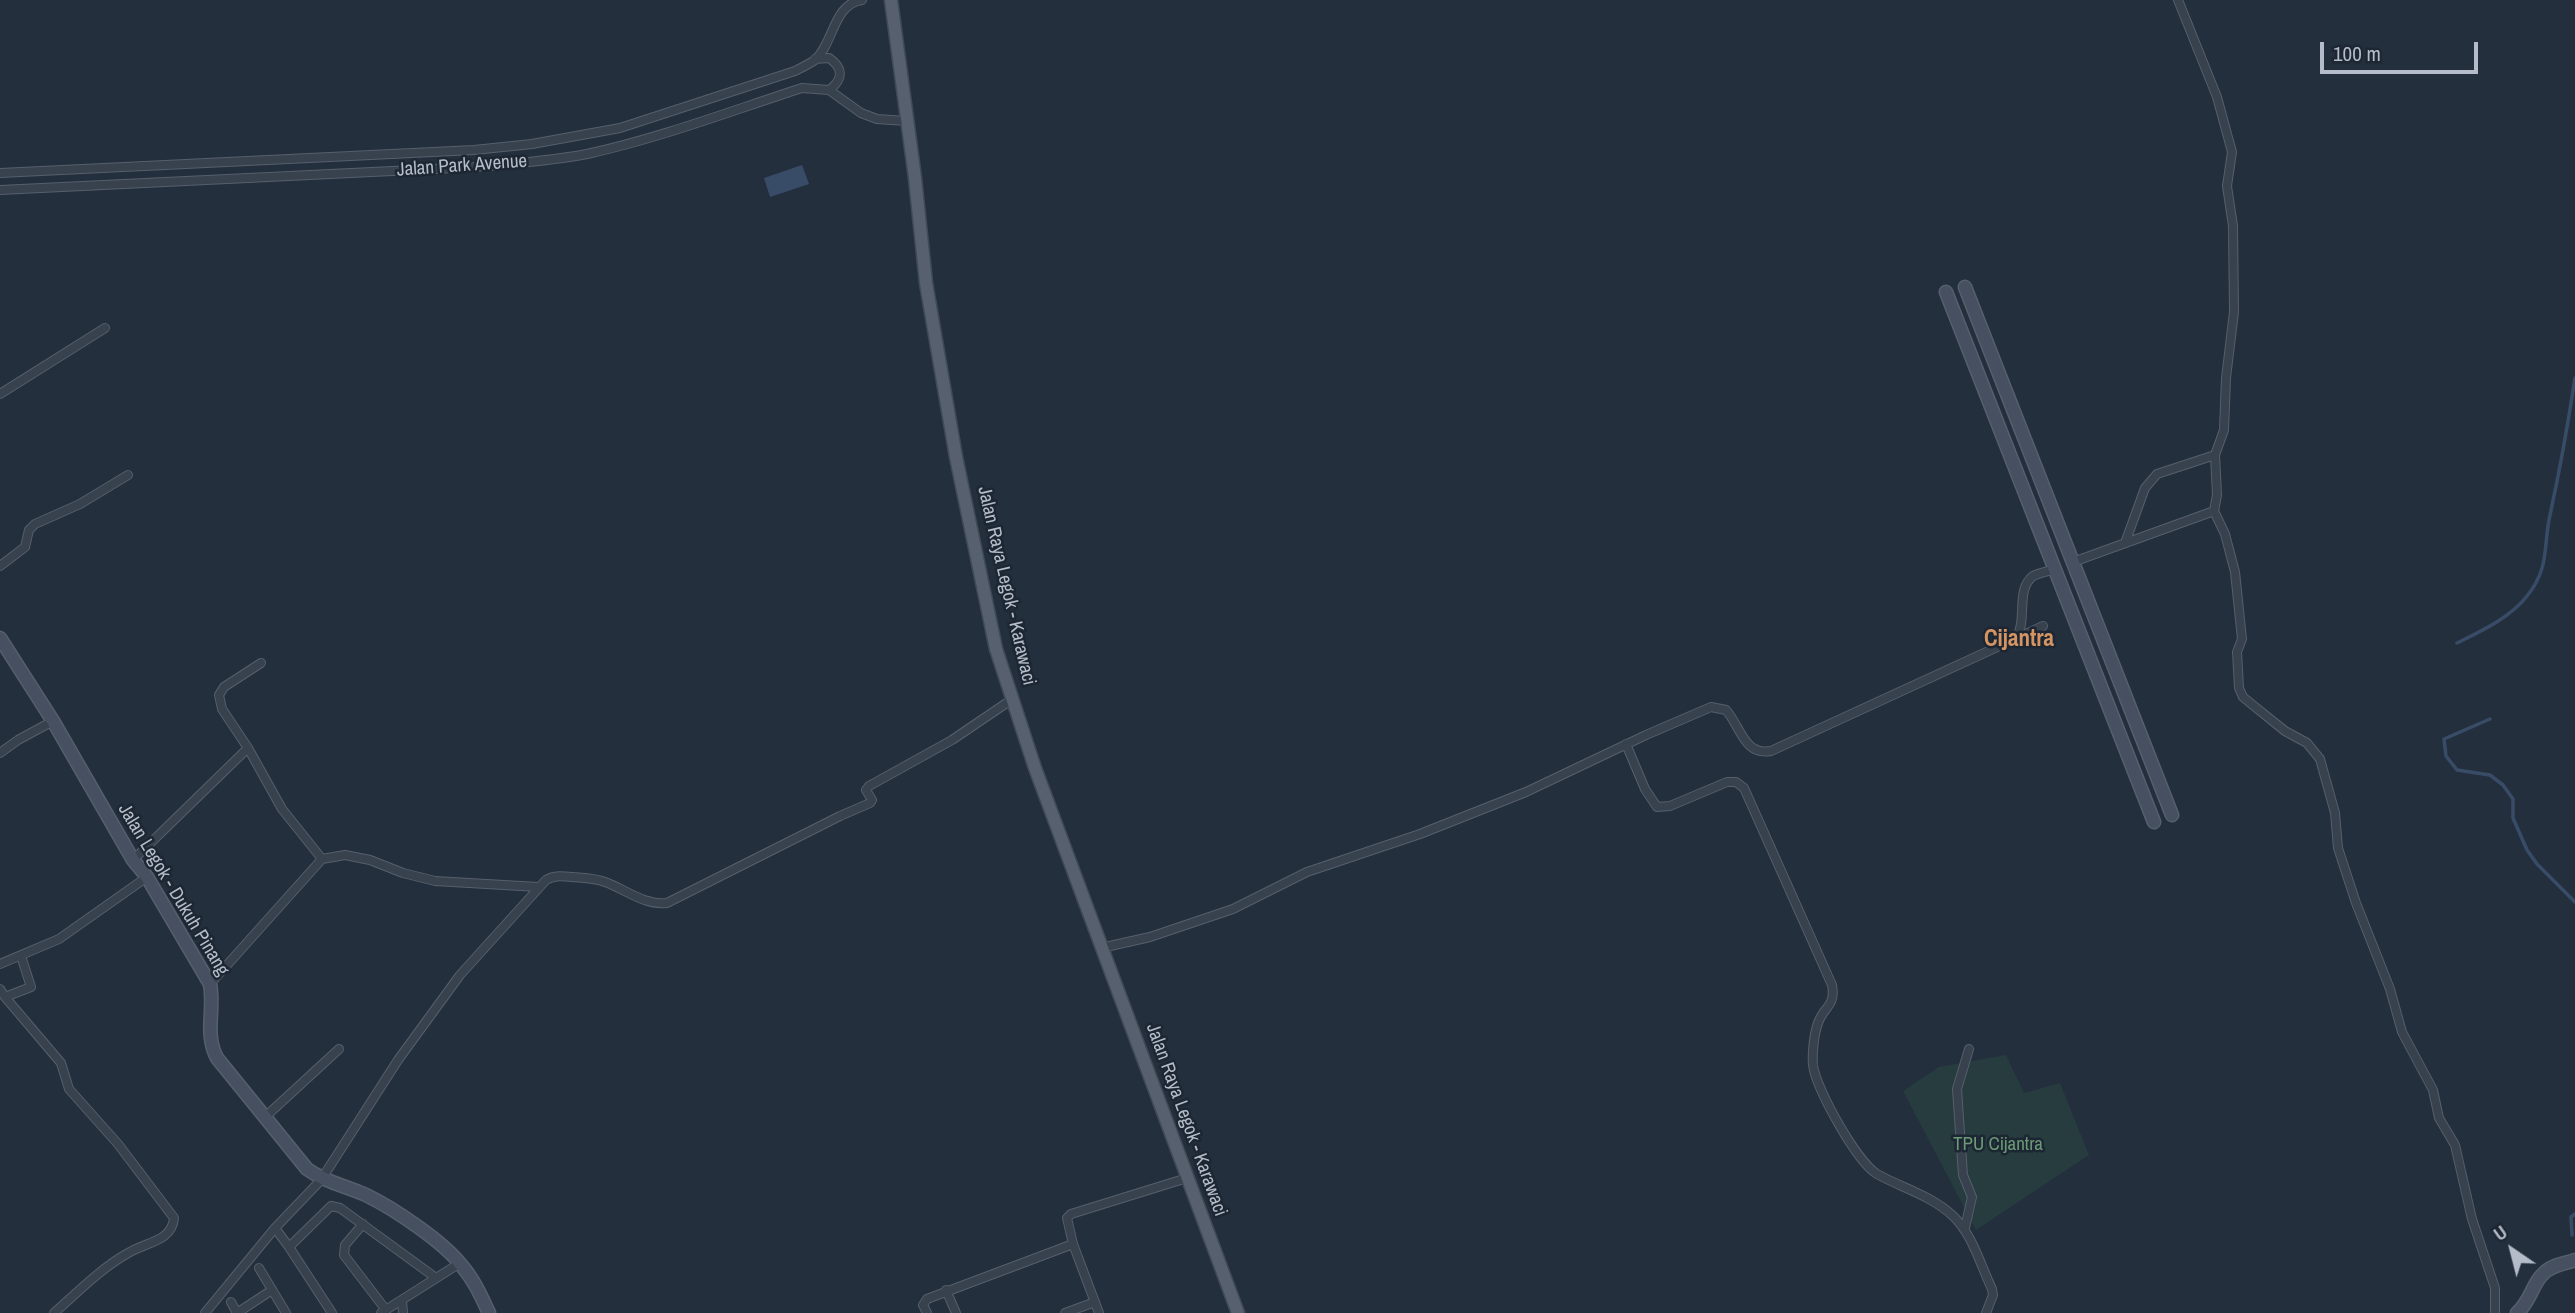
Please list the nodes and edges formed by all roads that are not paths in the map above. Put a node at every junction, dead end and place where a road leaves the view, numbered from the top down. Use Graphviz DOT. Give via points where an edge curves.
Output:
graph roads {
  1 [pos="862,0"];
  2 [pos="891,0"];
  3 [pos="2178,0"];
  4 [pos="815,59"];
  5 [pos="751,86"];
  6 [pos="829,90"];
  7 [pos="756,103"];
  8 [pos="906,121"];
  9 [pos="598,133"];
  10 [pos="578,137"];
  11 [pos="601,150"];
  12 [pos="584,154"];
  13 [pos="0,173"];
  14 [pos="0,190"];
  15 [pos="1965,287"];
  16 [pos="1946,292"];
  17 [pos="105,328"];
  18 [pos="0,394"];
  19 [pos="2215,454"];
  20 [pos="128,475"];
  21 [pos="2044,490"];
  22 [pos="2027,497"];
  23 [pos="2214,510"];
  24 [pos="2126,543"];
  25 [pos="2073,562"];
  26 [pos="0,566"];
  27 [pos="2055,569"];
  28 [pos="2043,626"];
  29 [pos="0,638"];
  30 [pos="2016,639"];
  31 [pos="261,663"];
  32 [pos="2118,678"];
  33 [pos="2100,685"];
  34 [pos="1011,700"];
  35 [pos="53,721"];
  36 [pos="1626,744"];
  37 [pos="248,748"];
  38 [pos="0,753"];
  39 [pos="2172,815"];
  40 [pos="2154,822"];
  41 [pos="322,859"];
  42 [pos="133,860"];
  43 [pos="147,877"];
  44 [pos="538,887"];
  45 [pos="1101,948"];
  46 [pos="21,956"];
  47 [pos="0,964"];
  48 [pos="210,984"];
  49 [pos="3,993"];
  50 [pos="339,1049"];
  51 [pos="1969,1049"];
  52 [pos="264,1118"];
  53 [pos="1186,1178"];
  54 [pos="321,1180"];
  55 [pos="363,1224"];
  56 [pos="275,1228"];
  57 [pos="1965,1228"];
  58 [pos="1073,1244"];
  59 [pos="289,1247"];
  60 [pos="2575,1260"];
  61 [pos="460,1263"];
  62 [pos="259,1268"];
  63 [pos="436,1278"];
  64 [pos="272,1290"];
  65 [pos="946,1290"];
  66 [pos="402,1300"];
  67 [pos="1095,1302"];
  68 [pos="231,1303"];
  69 [pos="383,1311"];
  70 [pos="54,1313"];
  71 [pos="205,1313"];
  72 [pos="237,1313"];
  73 [pos="286,1313"];
  74 [pos="332,1313"];
  75 [pos="403,1313"];
  76 [pos="489,1313"];
  77 [pos="927,1313"];
  78 [pos="956,1313"];
  79 [pos="1065,1313"];
  80 [pos="1099,1313"];
  81 [pos="1238,1313"];
  82 [pos="1986,1313"];
  83 [pos="2495,1313"];
  84 [pos="2517,1313"];
  1 -- 4 [label="street" via="853,1 836,19 829,40"];
  2 -- 8 [label="main road, Jalan Raya Legok - Karawaci"];
  3 -- 19 [label="street" via="2217,97 2232,152 2227,186 2233,226 2234,312 2224,430"];
  4 -- 5 [label="street, Jalan Park Avenue"];
  4 -- 6 [label="street" via="829,58 838,64 838,83"];
  5 -- 7 [label="street"];
  5 -- 9 [label="street, Jalan Park Avenue"];
  6 -- 7 [label="street, Jalan Park Avenue" via="802,88"];
  6 -- 8 [label="street" via="861,113"];
  7 -- 11 [label="street, Jalan Park Avenue"];
  8 -- 34 [label="main road, Jalan Raya Legok - Karawaci" via="926,283 956,457"];
  9 -- 10 [label="street, Jalan Park Avenue"];
  9 -- 11 [label="street"];
  10 -- 12 [label="street"];
  10 -- 13 [label="street, Jalan Park Avenue" via="474,150"];
  11 -- 12 [label="street, Jalan Park Avenue"];
  12 -- 14 [label="street, Jalan Park Avenue" via="475,167"];
  15 -- 21 [label="street"];
  16 -- 22 [label="street"];
  17 -- 18 [label="street"];
  19 -- 23 [label="street"];
  19 -- 24 [label="street" via="2157,474 2145,488"];
  20 -- 26 [label="street" via="35,524 25,547"];
  21 -- 22 [label="street"];
  21 -- 25 [label="street"];
  22 -- 27 [label="street"];
  23 -- 24 [label="street"];
  23 -- 83 [label="street" via="2235,572 2242,639 2237,652 2239,688 2243,697 2307,743 2320,759 2335,813 2338,848 2356,904 2402,1032 2455,1144 2472,1219 2495,1287"];
  24 -- 25 [label="street"];
  25 -- 32 [label="street"];
  27 -- 30 [label="street" via="2033,577 2022,594 2022,628"];
  27 -- 33 [label="street"];
  28 -- 30 [label="street"];
  29 -- 35 [label="street, Jalan Legok - Dukuh Pinang"];
  30 -- 36 [label="street" via="1771,751 1748,745 1735,720 1718,707"];
  31 -- 37 [label="street" via="219,695 222,709"];
  32 -- 33 [label="street"];
  32 -- 39 [label="street"];
  33 -- 40 [label="street"];
  34 -- 44 [label="street" via="952,740 869,786 870,803 667,903 647,902 581,877 550,877"];
  34 -- 45 [label="main road, Jalan Raya Legok - Karawaci"];
  35 -- 38 [label="street"];
  35 -- 42 [label="street, Jalan Legok - Dukuh Pinang"];
  36 -- 45 [label="street" via="1526,792 1307,872 1233,909"];
  36 -- 57 [label="street" via="1657,807 1727,782 1744,788 1832,985 1833,1000 1816,1027 1813,1065 1819,1085 1869,1168 1922,1194"];
  37 -- 41 [label="street" via="282,809"];
  37 -- 42 [label="street"];
  41 -- 44 [label="street" via="345,855 435,881"];
  41 -- 48 [label="street"];
  42 -- 43 [label="street, Jalan Legok - Dukuh Pinang"];
  43 -- 46 [label="street" via="59,939"];
  43 -- 48 [label="street, Jalan Legok - Dukuh Pinang"];
  44 -- 54 [label="street" via="460,975 398,1060"];
  45 -- 53 [label="main road, Jalan Raya Legok - Karawaci"];
  46 -- 47 [label="street"];
  46 -- 49 [label="street" via="31,987"];
  48 -- 52 [label="street, Jalan Legok - Dukuh Pinang" via="212,1048"];
  49 -- 70 [label="street" via="61,1063 69,1089 174,1218 165,1237 124,1255"];
  50 -- 52 [label="street"];
  51 -- 57 [label="street" via="1957,1089 1964,1175 1972,1197"];
  52 -- 54 [label="street, Jalan Legok - Dukuh Pinang" via="294,1156"];
  53 -- 58 [label="street" via="1071,1214 1067,1223"];
  53 -- 81 [label="main road, Jalan Raya Legok - Karawaci"];
  54 -- 56 [label="street"];
  54 -- 61 [label="street, Jalan Legok - Dukuh Pinang" via="383,1204"];
  55 -- 59 [label="street" via="331,1206"];
  55 -- 63 [label="street"];
  55 -- 69 [label="street" via="345,1245 344,1255"];
  56 -- 59 [label="street"];
  56 -- 71 [label="street"];
  57 -- 82 [label="street" via="1992,1289"];
  58 -- 65 [label="street"];
  58 -- 67 [label="street"];
  59 -- 74 [label="street"];
  60 -- 84 [label="street" via="2545,1272"];
  61 -- 63 [label="street"];
  61 -- 76 [label="street, Jalan Legok - Dukuh Pinang"];
  62 -- 64 [label="street"];
  63 -- 66 [label="street"];
  64 -- 72 [label="street"];
  64 -- 73 [label="street"];
  65 -- 77 [label="street" via="925,1301"];
  65 -- 78 [label="street"];
  66 -- 69 [label="street"];
  66 -- 75 [label="street"];
  67 -- 79 [label="street"];
  67 -- 80 [label="street"];
  68 -- 72 [label="street"];
}
